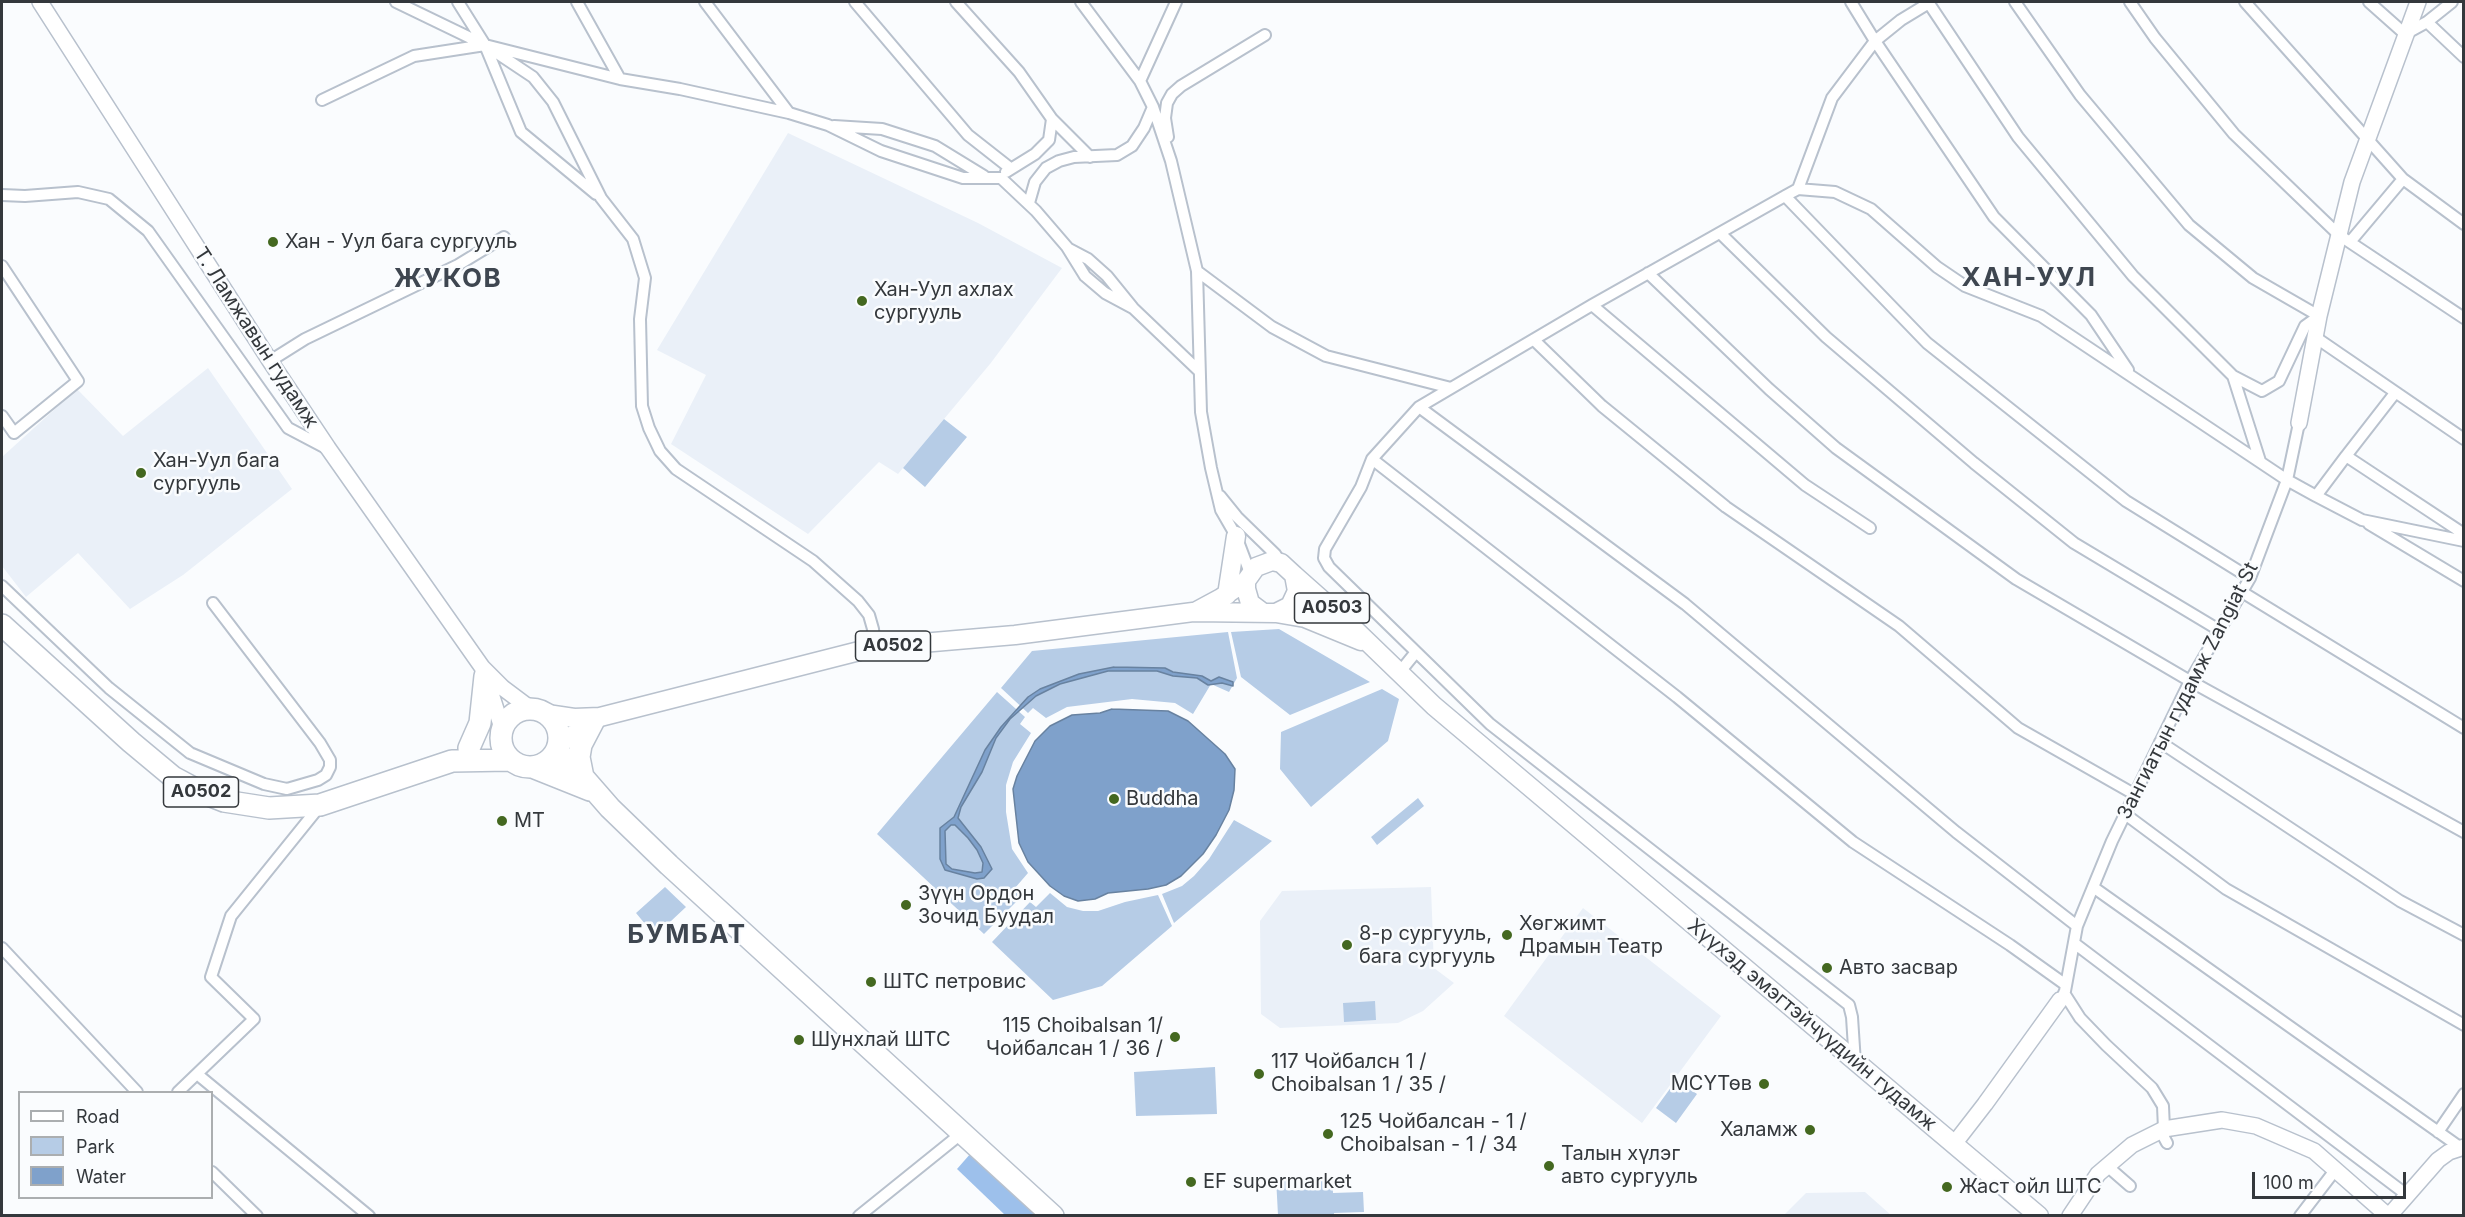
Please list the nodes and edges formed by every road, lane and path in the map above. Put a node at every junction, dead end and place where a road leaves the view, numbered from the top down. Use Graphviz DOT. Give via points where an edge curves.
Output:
graph roads {
  1 [pos="40,2"];
  2 [pos="396,2"];
  3 [pos="458,2"];
  4 [pos="577,2"];
  5 [pos="705,2"];
  6 [pos="855,2"];
  7 [pos="956,2"];
  8 [pos="1081,2"];
  9 [pos="1176,2"];
  10 [pos="1851,2"];
  11 [pos="1928,2"];
  12 [pos="2015,2"];
  13 [pos="2130,2"];
  14 [pos="2245,2"];
  15 [pos="2369,2"];
  16 [pos="2418,2"];
  17 [pos="2452,2"];
  18 [pos="2427,22"];
  19 [pos="2405,34"];
  20 [pos="1265,35"];
  21 [pos="1875,41"];
  22 [pos="485,45"];
  23 [pos="2463,57"];
  24 [pos="620,79"];
  25 [pos="1140,81"];
  26 [pos="322,100"];
  27 [pos="1152,107"];
  28 [pos="789,113"];
  29 [pos="1052,119"];
  30 [pos="828,125"];
  31 [pos="2368,140"];
  32 [pos="1035,154"];
  33 [pos="1090,157"];
  34 [pos="1171,161"];
  35 [pos="1010,168"];
  36 [pos="1046,168"];
  37 [pos="984,176"];
  38 [pos="1001,178"];
  39 [pos="2403,179"];
  40 [pos="1798,189"];
  41 [pos="2,195"];
  42 [pos="1785,196"];
  43 [pos="601,198"];
  44 [pos="1029,203"];
  45 [pos="2463,224"];
  46 [pos="1720,233"];
  47 [pos="504,237"];
  48 [pos="2344,238"];
  49 [pos="2,266"];
  50 [pos="1197,271"];
  51 [pos="1648,273"];
  52 [pos="1592,305"];
  53 [pos="2319,316"];
  54 [pos="2463,318"];
  55 [pos="2315,337"];
  56 [pos="1534,340"];
  57 [pos="270,362"];
  58 [pos="1198,371"];
  59 [pos="2131,376"];
  60 [pos="2234,376"];
  61 [pos="1451,388"];
  62 [pos="2395,393"];
  63 [pos="1419,407"];
  64 [pos="2,416"];
  65 [pos="2299,423"];
  66 [pos="2463,439"];
  67 [pos="328,448"];
  68 [pos="2346,456"];
  69 [pos="1372,459"];
  70 [pos="2260,461"];
  71 [pos="2287,480"];
  72 [pos="1215,485"];
  73 [pos="2316,496"];
  74 [pos="2362,520"];
  75 [pos="1870,528"];
  76 [pos="2463,534"];
  77 [pos="1236,536"];
  78 [pos="2463,541"];
  79 [pos="1287,569"];
  80 [pos="1248,577"];
  81 [pos="2250,578"];
  82 [pos="2463,581"];
  83 [pos="2,586"];
  84 [pos="2242,592"];
  85 [pos="1227,595"];
  86 [pos="213,603"];
  87 [pos="1193,612"];
  88 [pos="1269,612"];
  89 [pos="2,625"];
  90 [pos="2219,630"];
  91 [pos="1369,643"];
  92 [pos="875,647"];
  93 [pos="1416,652"];
  94 [pos="484,672"];
  95 [pos="1399,673"];
  96 [pos="2190,681"];
  97 [pos="539,711"];
  98 [pos="597,720"];
  99 [pos="2463,728"];
  100 [pos="501,732"];
  101 [pos="2160,741"];
  102 [pos="558,748"];
  103 [pos="461,755"];
  104 [pos="509,760"];
  105 [pos="535,768"];
  106 [pos="590,785"];
  107 [pos="2134,794"];
  108 [pos="320,805"];
  109 [pos="2125,814"];
  110 [pos="2463,832"];
  111 [pos="2093,887"];
  112 [pos="2077,926"];
  113 [pos="2463,935"];
  114 [pos="2074,944"];
  115 [pos="2,948"];
  116 [pos="2063,993"];
  117 [pos="2463,1025"];
  118 [pos="1855,1063"];
  119 [pos="197,1074"];
  120 [pos="136,1091"];
  121 [pos="179,1091"];
  122 [pos="2463,1094"];
  123 [pos="2438,1132"];
  124 [pos="962,1133"];
  125 [pos="2164,1134"];
  126 [pos="1954,1144"];
  127 [pos="2462,1148"];
  128 [pos="2107,1166"];
  129 [pos="2336,1169"];
  130 [pos="213,1173"];
  131 [pos="2130,1186"];
  132 [pos="2407,1195"];
  133 [pos="257,1215"];
  134 [pos="369,1215"];
  135 [pos="859,1215"];
  136 [pos="1053,1215"];
  137 [pos="2039,1215"];
  138 [pos="2070,1215"];
  139 [pos="2301,1215"];
  140 [pos="2388,1215"];
  1 -- 57 [label="street, Т. Ламжавын гудамж"];
  2 -- 22 [label="street"];
  3 -- 22 [label="street"];
  4 -- 24 [label="street"];
  5 -- 28 [label="street"];
  6 -- 35 [label="street" via="968,135"];
  7 -- 29 [label="street" via="1018,72"];
  8 -- 25 [label="street"];
  9 -- 25 [label="street"];
  10 -- 21 [label="street"];
  11 -- 21 [label="street"];
  11 -- 60 [label="street" via="2018,137 2133,276"];
  12 -- 53 [label="street" via="2080,95 2189,225 2253,278"];
  13 -- 48 [label="street" via="2234,134"];
  14 -- 31 [label="street"];
  15 -- 19 [label="street"];
  16 -- 19 [label="street, Зангиатын гудамж Zangiat St"];
  17 -- 18 [label="street"];
  18 -- 19 [label="street"];
  18 -- 23 [label="street"];
  19 -- 31 [label="street, Зангиатын гудамж Zangiat St"];
  20 -- 34 [label="street" via="1172,94 1165,118"];
  21 -- 40 [label="street" via="1832,98"];
  21 -- 59 [label="street" via="1994,217 2091,315"];
  22 -- 24 [label="street"];
  22 -- 26 [label="street" via="414,56"];
  22 -- 43 [label="street" via="533,77 553,102"];
  22 -- 43 [label="street" via="521,132"];
  24 -- 28 [label="street"];
  25 -- 27 [label="street"];
  27 -- 33 [label="street" via="1132,146 1117,155"];
  27 -- 34 [label="street"];
  28 -- 30 [label="street"];
  29 -- 32 [label="street" via="1049,140"];
  29 -- 33 [label="street"];
  30 -- 37 [label="street" via="881,151 963,178"];
  30 -- 37 [label="street" via="882,129 935,146"];
  31 -- 39 [label="street"];
  31 -- 48 [label="street, Зангиатын гудамж Zangiat St" via="2352,182"];
  32 -- 35 [label="street"];
  32 -- 36 [label="street"];
  33 -- 36 [label="street" via="1074,157"];
  34 -- 50 [label="street"];
  35 -- 38 [label="street"];
  36 -- 44 [label="street" via="1035,182"];
  37 -- 38 [label="street"];
  38 -- 44 [label="street"];
  39 -- 45 [label="street"];
  39 -- 48 [label="street"];
  40 -- 42 [label="street"];
  40 -- 59 [label="street" via="1835,192 1871,209 1937,267 1965,286 2041,316"];
  41 -- 67 [label="street" via="78,192 109,199 148,231 288,428"];
  42 -- 46 [label="street"];
  42 -- 81 [label="street" via="1927,343 2126,501"];
  43 -- 92 [label="street" via="633,239 645,278 640,319 642,406 660,451 676,469 813,561 858,601 869,615"];
  44 -- 58 [label="street" via="1066,247 1101,270"];
  46 -- 51 [label="street"];
  46 -- 90 [label="street" via="1826,337 2073,543"];
  47 -- 57 [label="street" via="458,265 306,339"];
  48 -- 53 [label="street, Зангиатын гудамж Zangiat St"];
  48 -- 54 [label="street"];
  49 -- 64 [label="street" via="78,381 14,433"];
  50 -- 58 [label="street"];
  50 -- 61 [label="street" via="1272,327 1326,356"];
  51 -- 52 [label="street"];
  51 -- 96 [label="street" via="1836,448 2016,579"];
  52 -- 56 [label="street"];
  52 -- 75 [label="street" via="1805,485"];
  53 -- 55 [label="street, Зангиатын гудамж Zangiat St"];
  53 -- 60 [label="street" via="2305,326 2279,381 2262,391"];
  55 -- 62 [label="street"];
  55 -- 65 [label="street, Зангиатын гудамж Zangiat St"];
  56 -- 61 [label="street"];
  56 -- 107 [label="street" via="1602,406 1717,500 1899,626 2018,728"];
  57 -- 67 [label="street, Т. Ламжавын гудамж"];
  58 -- 72 [label="street" via="1201,412"];
  59 -- 70 [label="street"];
  60 -- 70 [label="street"];
  61 -- 63 [label="street"];
  62 -- 66 [label="street"];
  62 -- 68 [label="street"];
  63 -- 69 [label="street"];
  63 -- 112 [label="street" via="1684,604 1956,832"];
  65 -- 71 [label="street, Зангиатын гудамж Zangiat St"];
  67 -- 94 [label="street, Т. Ламжавын гудамж"];
  68 -- 73 [label="street"];
  68 -- 76 [label="street"];
  69 -- 93 [label="street" via="1361,487 1325,549 1324,558"];
  69 -- 116 [label="street" via="1677,697 1853,842 2010,945"];
  70 -- 71 [label="street"];
  71 -- 73 [label="street"];
  71 -- 81 [label="street, Зангиатын гудамж Zangiat St"];
  72 -- 77 [label="street" via="1221,510"];
  72 -- 79 [label="street" via="1222,500"];
  73 -- 74 [label="street"];
  74 -- 78 [label="street"];
  74 -- 82 [label="street"];
  77 -- 80 [label="street"];
  77 -- 85 [label="main road"];
  79 -- 80 [label="main road, Хүүхэд эмэгтэйчүүдийн гудамж / A0502" via="1264,563"];
  79 -- 88 [label="main road" via="1297,582 1295,599 1290,606"];
  79 -- 91 [label="main road, Хүүхэд эмэгтэйчүүдийн гудамж / A0503"];
  80 -- 85 [label="main road, Хүүхэд эмэгтэйчүүдийн гудамж / A0502"];
  80 -- 88 [label="main road" via="1250,603"];
  81 -- 84 [label="street, Зангиатын гудамж Zangiat St"];
  83 -- 86 [label="street" via="109,688 190,753 264,784 287,789 318,780 330,767 320,743"];
  84 -- 90 [label="street, Зангиатын гудамж Zangiat St"];
  84 -- 99 [label="street"];
  85 -- 87 [label="main road, Хүүхэд эмэгтэйчүүдийн гудамж / A0502"];
  87 -- 88 [label="main road, Хүүхэд эмэгтэйчүүдийн гудамж / A0502"];
  87 -- 92 [label="main road, Хүүхэд эмэгтэйчүүдийн гудамж / A0502" via="1015,635"];
  88 -- 91 [label="main road, Хүүхэд эмэгтэйчүүдийн гудамж / A0503" via="1305,618"];
  89 -- 108 [label="highway, A0502" via="173,777 224,801 250,807"];
  90 -- 96 [label="street, Зангиатын гудамж Zangiat St"];
  91 -- 95 [label="main road, Хүүхэд эмэгтэйчүүдийн гудамж / A0503"];
  92 -- 98 [label="main road, Хүүхэд эмэгтэйчүүдийн гудамж / A0502"];
  93 -- 95 [label="street"];
  93 -- 118 [label="street" via="1490,724 1849,1005"];
  94 -- 97 [label="street, Т. Ламжавын гудамж"];
  94 -- 100 [label="street, Т. Ламжавын гудамж"];
  94 -- 103 [label="highway" via="480,723"];
  95 -- 118 [label="main road, Хүүхэд эмэгтэйчүүдийн гудамж / A0503"];
  96 -- 101 [label="street, Зангиатын гудамж Zangiat St"];
  96 -- 110 [label="street"];
  97 -- 98 [label="main road, Хүүхэд эмэгтэйчүүдийн гудамж / A0502"];
  97 -- 100 [label="highway, A0502" via="513,714"];
  97 -- 102 [label="highway" via="557,727"];
  98 -- 102 [label="main road, Хүүхэд эмэгтэйчүүдийн гудамж / A0502"];
  98 -- 106 [label="highway" via="581,745 579,757"];
  100 -- 103 [label="highway, A0502"];
  100 -- 104 [label="highway"];
  101 -- 107 [label="street, Зангиатын гудамж Zangiat St"];
  101 -- 113 [label="street" via="2400,901"];
  102 -- 105 [label="highway, A0502" via="551,760"];
  102 -- 106 [label="highway"];
  103 -- 104 [label="highway, A0502"];
  103 -- 108 [label="highway, A0502"];
  104 -- 105 [label="highway, A0502"];
  105 -- 106 [label="highway"];
  106 -- 124 [label="highway" via="669,865"];
  107 -- 109 [label="street, Зангиатын гудамж Zangiat St"];
  108 -- 119 [label="street" via="231,916 211,977 254,1019"];
  109 -- 111 [label="street, Зангиатын гудамж Zangiat St"];
  109 -- 117 [label="street" via="2226,889"];
  111 -- 112 [label="street, Зангиатын гудамж Zangiat St"];
  111 -- 123 [label="street"];
  112 -- 114 [label="street, Зангиатын гудамж Zangiat St"];
  114 -- 116 [label="street, Зангиатын гудамж Zangiat St"];
  114 -- 132 [label="street"];
  115 -- 120 [label="street"];
  116 -- 125 [label="street" via="2080,1018 2152,1088 2163,1106"];
  116 -- 126 [label="street, Зангиатын гудамж Zangiat St"];
  118 -- 126 [label="main road, Хүүхэд эмэгтэйчүүдийн гудамж / A0503"];
  119 -- 121 [label="street"];
  119 -- 134 [label="street"];
  122 -- 123 [label="street"];
  123 -- 127 [label="street"];
  124 -- 135 [label="street"];
  124 -- 136 [label="highway"];
  125 -- 128 [label="street" via="2132,1144"];
  125 -- 129 [label="street" via="2222,1120 2256,1126 2314,1150"];
  126 -- 137 [label="main road, Хүүхэд эмэгтэйчүүдийн гудамж / A0503"];
  127 -- 132 [label="street" via="2438,1160"];
  128 -- 131 [label="street"];
  128 -- 138 [label="street"];
  129 -- 139 [label="street"];
  129 -- 140 [label="street"];
  130 -- 133 [label="street"];
  132 -- 140 [label="street"];
}
